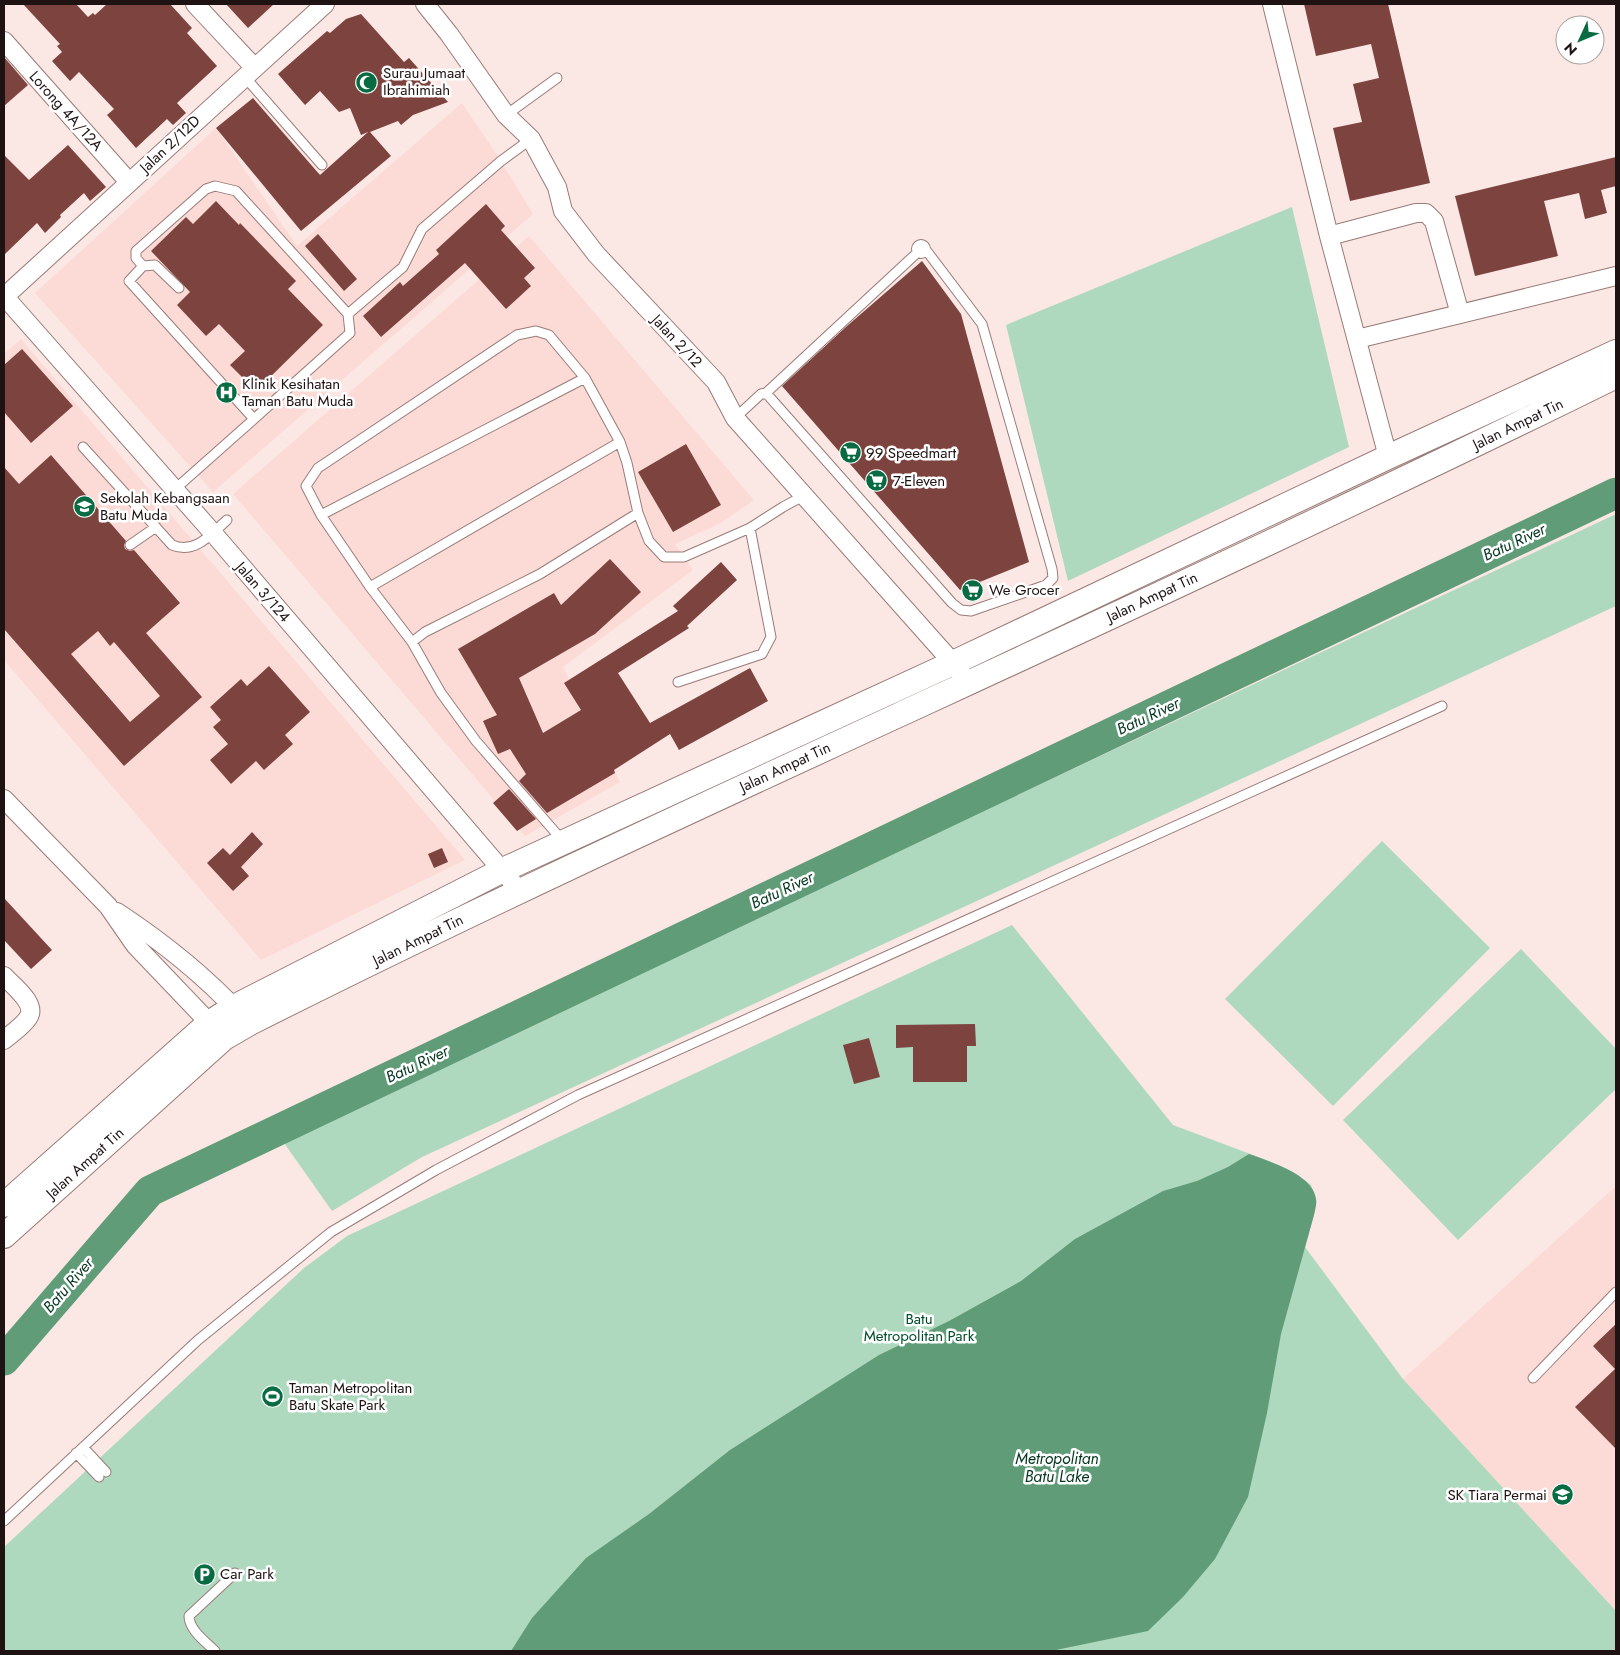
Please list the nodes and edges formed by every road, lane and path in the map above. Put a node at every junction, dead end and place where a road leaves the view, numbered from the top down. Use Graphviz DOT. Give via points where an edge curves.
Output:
graph roads {
  1 [pos="195,4"];
  2 [pos="325,4"];
  3 [pos="425,4"];
  4 [pos="1272,4"];
  5 [pos="4,41"];
  6 [pos="249,72"];
  7 [pos="557,78"];
  8 [pos="506,115"];
  9 [pos="531,138"];
  10 [pos="322,165"];
  11 [pos="129,182"];
  12 [pos="1329,236"];
  13 [pos="143,266"];
  14 [pos="1616,276"];
  15 [pos="179,288"];
  16 [pos="8,289"];
  17 [pos="348,314"];
  18 [pos="1460,314"];
  19 [pos="1357,338"];
  20 [pos="1616,352"];
  21 [pos="1616,376"];
  22 [pos="585,378"];
  23 [pos="766,393"];
  24 [pos="735,418"];
  25 [pos="254,419"];
  26 [pos="1491,438"];
  27 [pos="620,442"];
  28 [pos="83,446"];
  29 [pos="1388,457"];
  30 [pos="174,490"];
  31 [pos="805,495"];
  32 [pos="638,513"];
  33 [pos="321,515"];
  34 [pos="227,520"];
  35 [pos="156,527"];
  36 [pos="750,528"];
  37 [pos="212,533"];
  38 [pos="130,545"];
  39 [pos="370,587"];
  40 [pos="412,642"];
  41 [pos="953,663"];
  42 [pos="678,682"];
  43 [pos="968,683"];
  44 [pos="1442,706"];
  45 [pos="4,799"];
  46 [pos="564,842"];
  47 [pos="503,870"];
  48 [pos="519,890"];
  49 [pos="108,906"];
  50 [pos="4,976"];
  51 [pos="242,1015"];
  52 [pos="216,1030"];
  53 [pos="4,1040"];
  54 [pos="4,1205"];
  55 [pos="4,1236"];
  56 [pos="1616,1292"];
  57 [pos="1533,1378"];
  58 [pos="80,1450"];
  59 [pos="102,1474"];
  60 [pos="4,1520"];
  61 [pos="235,1573"];
  62 [pos="215,1651"];
  1 -- 6 [label="street"];
  2 -- 6 [label="street, Jalan 2/12D"];
  3 -- 8 [label="street, Jalan 2/12"];
  4 -- 12 [label="street"];
  5 -- 11 [label="street, Lorong 4A/12A"];
  6 -- 10 [label="lane"];
  6 -- 11 [label="street, Jalan 2/12D"];
  7 -- 8 [label="lane"];
  8 -- 9 [label="street, Jalan 2/12"];
  9 -- 17 [label="lane" via="422,229 404,267"];
  9 -- 24 [label="street, Jalan 2/12" via="557,186 563,211 596,254 716,382"];
  11 -- 16 [label="street, Jalan 2/12D"];
  12 -- 18 [label="street" via="1426,213 1434,221"];
  12 -- 19 [label="street"];
  13 -- 15 [label="lane" via="155,265"];
  13 -- 17 [label="lane" via="136,258 136,251 206,189 215,186 236,191"];
  13 -- 25 [label="lane" via="130,281"];
  14 -- 18 [label="street"];
  16 -- 30 [label="street, Jalan 3/124"];
  17 -- 25 [label="lane" via="350,333"];
  18 -- 19 [label="street"];
  19 -- 29 [label="street"];
  20 -- 29 [label="street, Jalan Ampat Tin"];
  21 -- 26 [label="street, Jalan Ampat Tin"];
  22 -- 27 [label="lane"];
  22 -- 33 [label="lane"];
  22 -- 33 [label="lane" via="549,335 536,331 517,335 318,468 306,486"];
  23 -- 23 [label="lane" via="960,610 971,611 1046,585 1053,578 982,324 922,252"];
  23 -- 24 [label="lane"];
  24 -- 31 [label="street, Jalan 2/12"];
  25 -- 30 [label="lane"];
  26 -- 29 [label="street" via="1410,464 1398,465"];
  26 -- 43 [label="street, Jalan Ampat Tin"];
  27 -- 32 [label="lane"];
  27 -- 39 [label="lane"];
  28 -- 35 [label="lane"];
  29 -- 41 [label="street, Jalan Ampat Tin"];
  30 -- 37 [label="street, Jalan 3/124"];
  31 -- 36 [label="lane"];
  31 -- 41 [label="street, Jalan 2/12"];
  32 -- 36 [label="lane" via="649,541 664,557 684,557"];
  32 -- 40 [label="lane" via="540,574 425,632"];
  33 -- 39 [label="lane"];
  34 -- 37 [label="lane"];
  35 -- 37 [label="lane" via="172,545 180,548 199,545"];
  35 -- 38 [label="lane"];
  36 -- 42 [label="lane" via="771,637 768,644 762,654"];
  37 -- 47 [label="street, Jalan 3/124"];
  39 -- 40 [label="lane"];
  40 -- 46 [label="lane" via="441,693 476,741"];
  41 -- 43 [label="street, Jalan 2/12"];
  41 -- 46 [label="street, Jalan Ampat Tin"];
  43 -- 48 [label="street, Jalan Ampat Tin"];
  44 -- 58 [label="lane" via="578,1095 436,1170 331,1232 198,1340"];
  45 -- 49 [label="street"];
  46 -- 47 [label="street, Jalan Ampat Tin"];
  47 -- 48 [label="street, Jalan 3/124"];
  47 -- 51 [label="street, Jalan Ampat Tin"];
  48 -- 51 [label="street, Jalan Ampat Tin"];
  49 -- 51 [label="street" via="148,932"];
  49 -- 52 [label="street" via="135,946"];
  50 -- 53 [label="street" via="29,1002 31,1010 28,1018"];
  51 -- 52 [label="street, Jalan Ampat Tin"];
  52 -- 54 [label="street, Jalan Ampat Tin"];
  52 -- 55 [label="street, Jalan Ampat Tin"];
  56 -- 57 [label="lane"];
  58 -- 59 [label="lane"];
  58 -- 60 [label="lane"];
  61 -- 62 [label="lane" via="189,1616 192,1628"];
}
